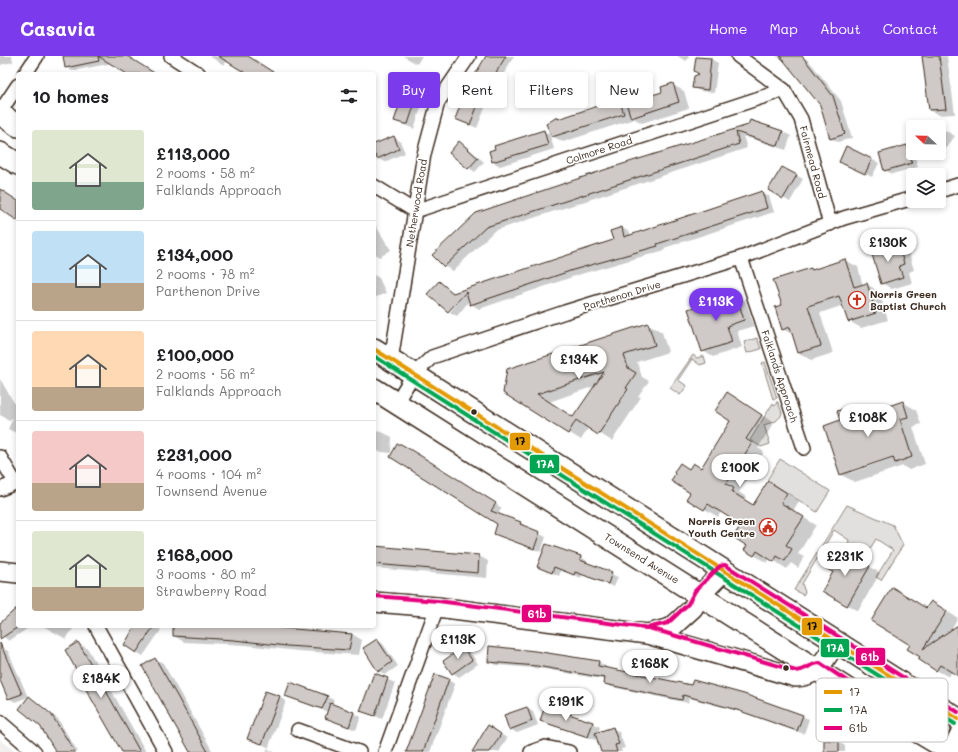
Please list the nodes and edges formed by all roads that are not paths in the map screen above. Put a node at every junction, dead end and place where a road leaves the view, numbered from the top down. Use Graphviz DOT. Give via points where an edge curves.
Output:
graph roads {
  1 [pos="37,56"];
  2 [pos="171,56"];
  3 [pos="468,56"];
  4 [pos="738,56"];
  5 [pos="26,72"];
  6 [pos="195,72"];
  7 [pos="16,88"];
  8 [pos="784,90"];
  9 [pos="0,113"];
  10 [pos="16,125"];
  11 [pos="0,153"];
  12 [pos="16,163"];
  13 [pos="958,185"];
  14 [pos="376,187"];
  15 [pos="946,188"];
  16 [pos="906,200"];
  17 [pos="415,210"];
  18 [pos="830,224"];
  19 [pos="740,258"];
  20 [pos="382,354"];
  21 [pos="413,375"];
  22 [pos="376,390"];
  23 [pos="396,403"];
  24 [pos="804,448"];
  25 [pos="0,457"];
  26 [pos="16,481"];
  27 [pos="16,482"];
  28 [pos="0,489"];
  29 [pos="0,571"];
  30 [pos="724,571"];
  31 [pos="16,573"];
  32 [pos="700,595"];
  33 [pos="376,602"];
  34 [pos="437,607"];
  35 [pos="97,628"];
  36 [pos="647,634"];
  37 [pos="836,642"];
  38 [pos="818,669"];
  39 [pos="832,678"];
  40 [pos="893,678"];
  41 [pos="948,713"];
  42 [pos="958,719"];
  43 [pos="0,722"];
  44 [pos="298,730"];
  45 [pos="958,731"];
  46 [pos="935,742"];
  47 [pos="950,751"];
  48 [pos="35,752"];
  49 [pos="166,752"];
  50 [pos="359,752"];
  51 [pos="385,752"];
  52 [pos="531,752"];
  53 [pos="570,752"];
  1 -- 5 [label="street"];
  2 -- 6 [label="street"];
  3 -- 17 [label="street, Netherwood Road" via="438,102 424,154"];
  4 -- 8 [label="street, Fairmead Road"];
  7 -- 9 [label="street"];
  8 -- 17 [label="street, Colmore Road"];
  8 -- 18 [label="street, Fairmead Road" via="801,119"];
  9 -- 10 [label="main road"];
  11 -- 12 [label="main road"];
  13 -- 15 [label="street"];
  14 -- 17 [label="street"];
  16 -- 18 [label="street, Parthenon Drive"];
  17 -- 20 [label="street, Netherwood Road"];
  18 -- 19 [label="street, Parthenon Drive"];
  19 -- 21 [label="street, Parthenon Drive" via="565,312 432,357"];
  19 -- 24 [label="street, Falklands Approach"];
  20 -- 21 [label="main road"];
  21 -- 23 [label="street, Parthenon Drive"];
  21 -- 30 [label="main road"];
  22 -- 23 [label="main road, Townsend Avenue"];
  23 -- 32 [label="main road, Townsend Avenue"];
  25 -- 26 [label="street"];
  27 -- 28 [label="street"];
  29 -- 31 [label="main road"];
  30 -- 32 [label="main road"];
  30 -- 37 [label="main road"];
  32 -- 36 [label="main road" via="693,608 672,628"];
  32 -- 38 [label="main road, Townsend Avenue"];
  33 -- 34 [label="main road"];
  34 -- 36 [label="main road"];
  34 -- 51 [label="street"];
  35 -- 49 [label="street"];
  36 -- 38 [label="main road" via="795,677 804,677"];
  37 -- 38 [label="main road"];
  37 -- 40 [label="main road"];
  38 -- 39 [label="main road, Townsend Avenue"];
  41 -- 42 [label="main road"];
  43 -- 48 [label="street"];
  44 -- 50 [label="street"];
  45 -- 47 [label="street"];
  46 -- 47 [label="main road, Townsend Avenue"];
  52 -- 53 [label="street" via="545,746"];
}
